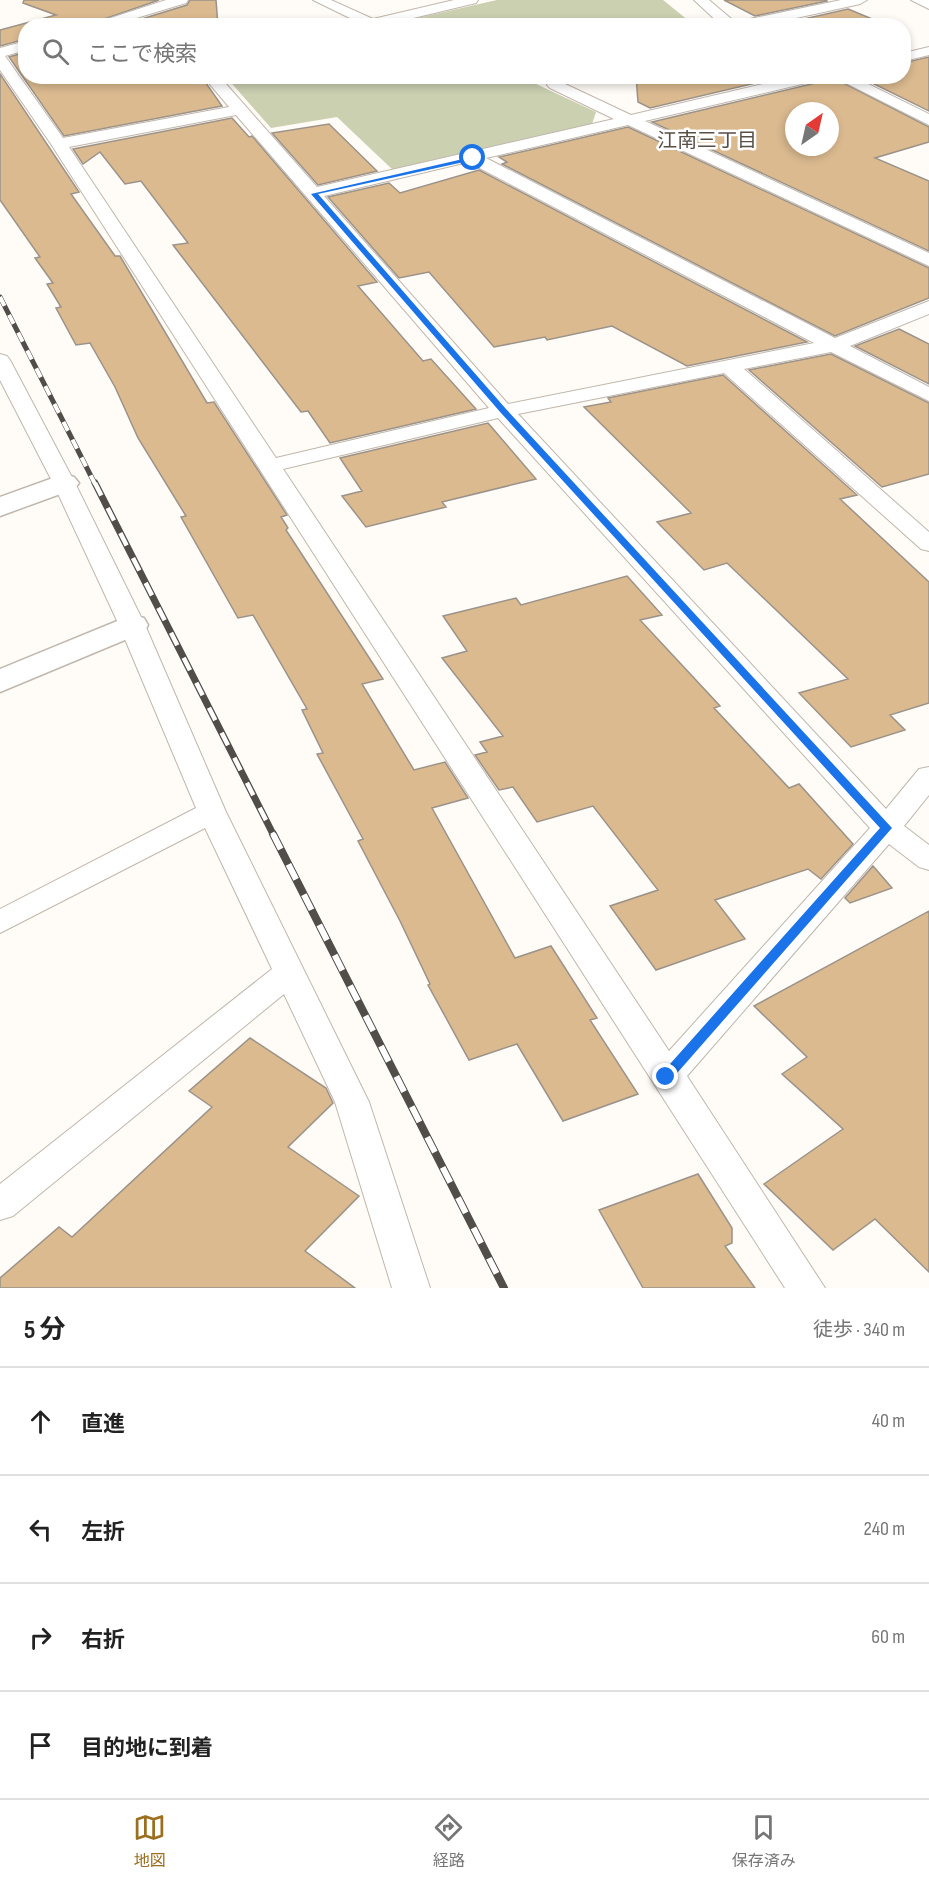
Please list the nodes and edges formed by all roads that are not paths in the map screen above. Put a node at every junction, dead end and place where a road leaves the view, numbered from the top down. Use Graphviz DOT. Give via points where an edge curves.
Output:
graph roads {
  1 [pos="181,0"];
  2 [pos="320,0"];
  3 [pos="471,0"];
  4 [pos="701,0"];
  5 [pos="860,0"];
  6 [pos="918,0"];
  7 [pos="929,5"];
  8 [pos="131,18"];
  9 [pos="354,18"];
  10 [pos="392,18"];
  11 [pos="722,18"];
  12 [pos="776,18"];
  13 [pos="18,47"];
  14 [pos="929,51"];
  15 [pos="0,52"];
  16 [pos="911,55"];
  17 [pos="0,59"];
  18 [pos="216,84"];
  19 [pos="555,84"];
  20 [pos="784,84"];
  21 [pos="855,84"];
  22 [pos="237,110"];
  23 [pos="627,120"];
  24 [pos="929,120"];
  25 [pos="59,144"];
  26 [pos="473,158"];
  27 [pos="314,194"];
  28 [pos="929,260"];
  29 [pos="929,307"];
  30 [pos="835,345"];
  31 [pos="0,360"];
  32 [pos="729,367"];
  33 [pos="929,395"];
  34 [pos="503,411"];
  35 [pos="270,466"];
  36 [pos="64,483"];
  37 [pos="0,507"];
  38 [pos="929,544"];
  39 [pos="132,625"];
  40 [pos="0,682"];
  41 [pos="929,776"];
  42 [pos="212,812"];
  43 [pos="887,828"];
  44 [pos="929,860"];
  45 [pos="0,922"];
  46 [pos="290,973"];
  47 [pos="666,1077"];
  48 [pos="0,1205"];
  49 [pos="411,1288"];
  50 [pos="806,1288"];
  1 -- 8 [label="lane" via="154,13"];
  2 -- 9 [label="lane"];
  3 -- 10 [label="lane"];
  4 -- 11 [label="lane"];
  5 -- 12 [label="lane"];
  6 -- 7 [label="lane"];
  13 -- 15 [label="lane"];
  14 -- 16 [label="lane"];
  17 -- 25 [label="lane"];
  18 -- 22 [label="lane"];
  19 -- 23 [label="lane"];
  20 -- 23 [label="lane"];
  21 -- 24 [label="lane"];
  22 -- 25 [label="lane"];
  22 -- 27 [label="lane"];
  23 -- 26 [label="lane"];
  23 -- 28 [label="lane"];
  25 -- 35 [label="lane"];
  26 -- 27 [label="lane"];
  26 -- 30 [label="lane"];
  27 -- 34 [label="lane"];
  29 -- 30 [label="lane"];
  30 -- 32 [label="lane"];
  30 -- 33 [label="lane"];
  31 -- 36 [label="lane"];
  32 -- 34 [label="lane"];
  32 -- 38 [label="lane"];
  34 -- 35 [label="lane"];
  34 -- 43 [label="lane"];
  35 -- 47 [label="lane"];
  36 -- 37 [label="street"];
  36 -- 39 [label="lane"];
  39 -- 40 [label="street"];
  39 -- 42 [label="lane"];
  41 -- 43 [label="lane"];
  42 -- 45 [label="lane"];
  42 -- 46 [label="lane"];
  43 -- 44 [label="lane"];
  43 -- 47 [label="lane"];
  46 -- 48 [label="lane"];
  46 -- 49 [label="lane" via="352,1102"];
  47 -- 50 [label="lane"];
}
